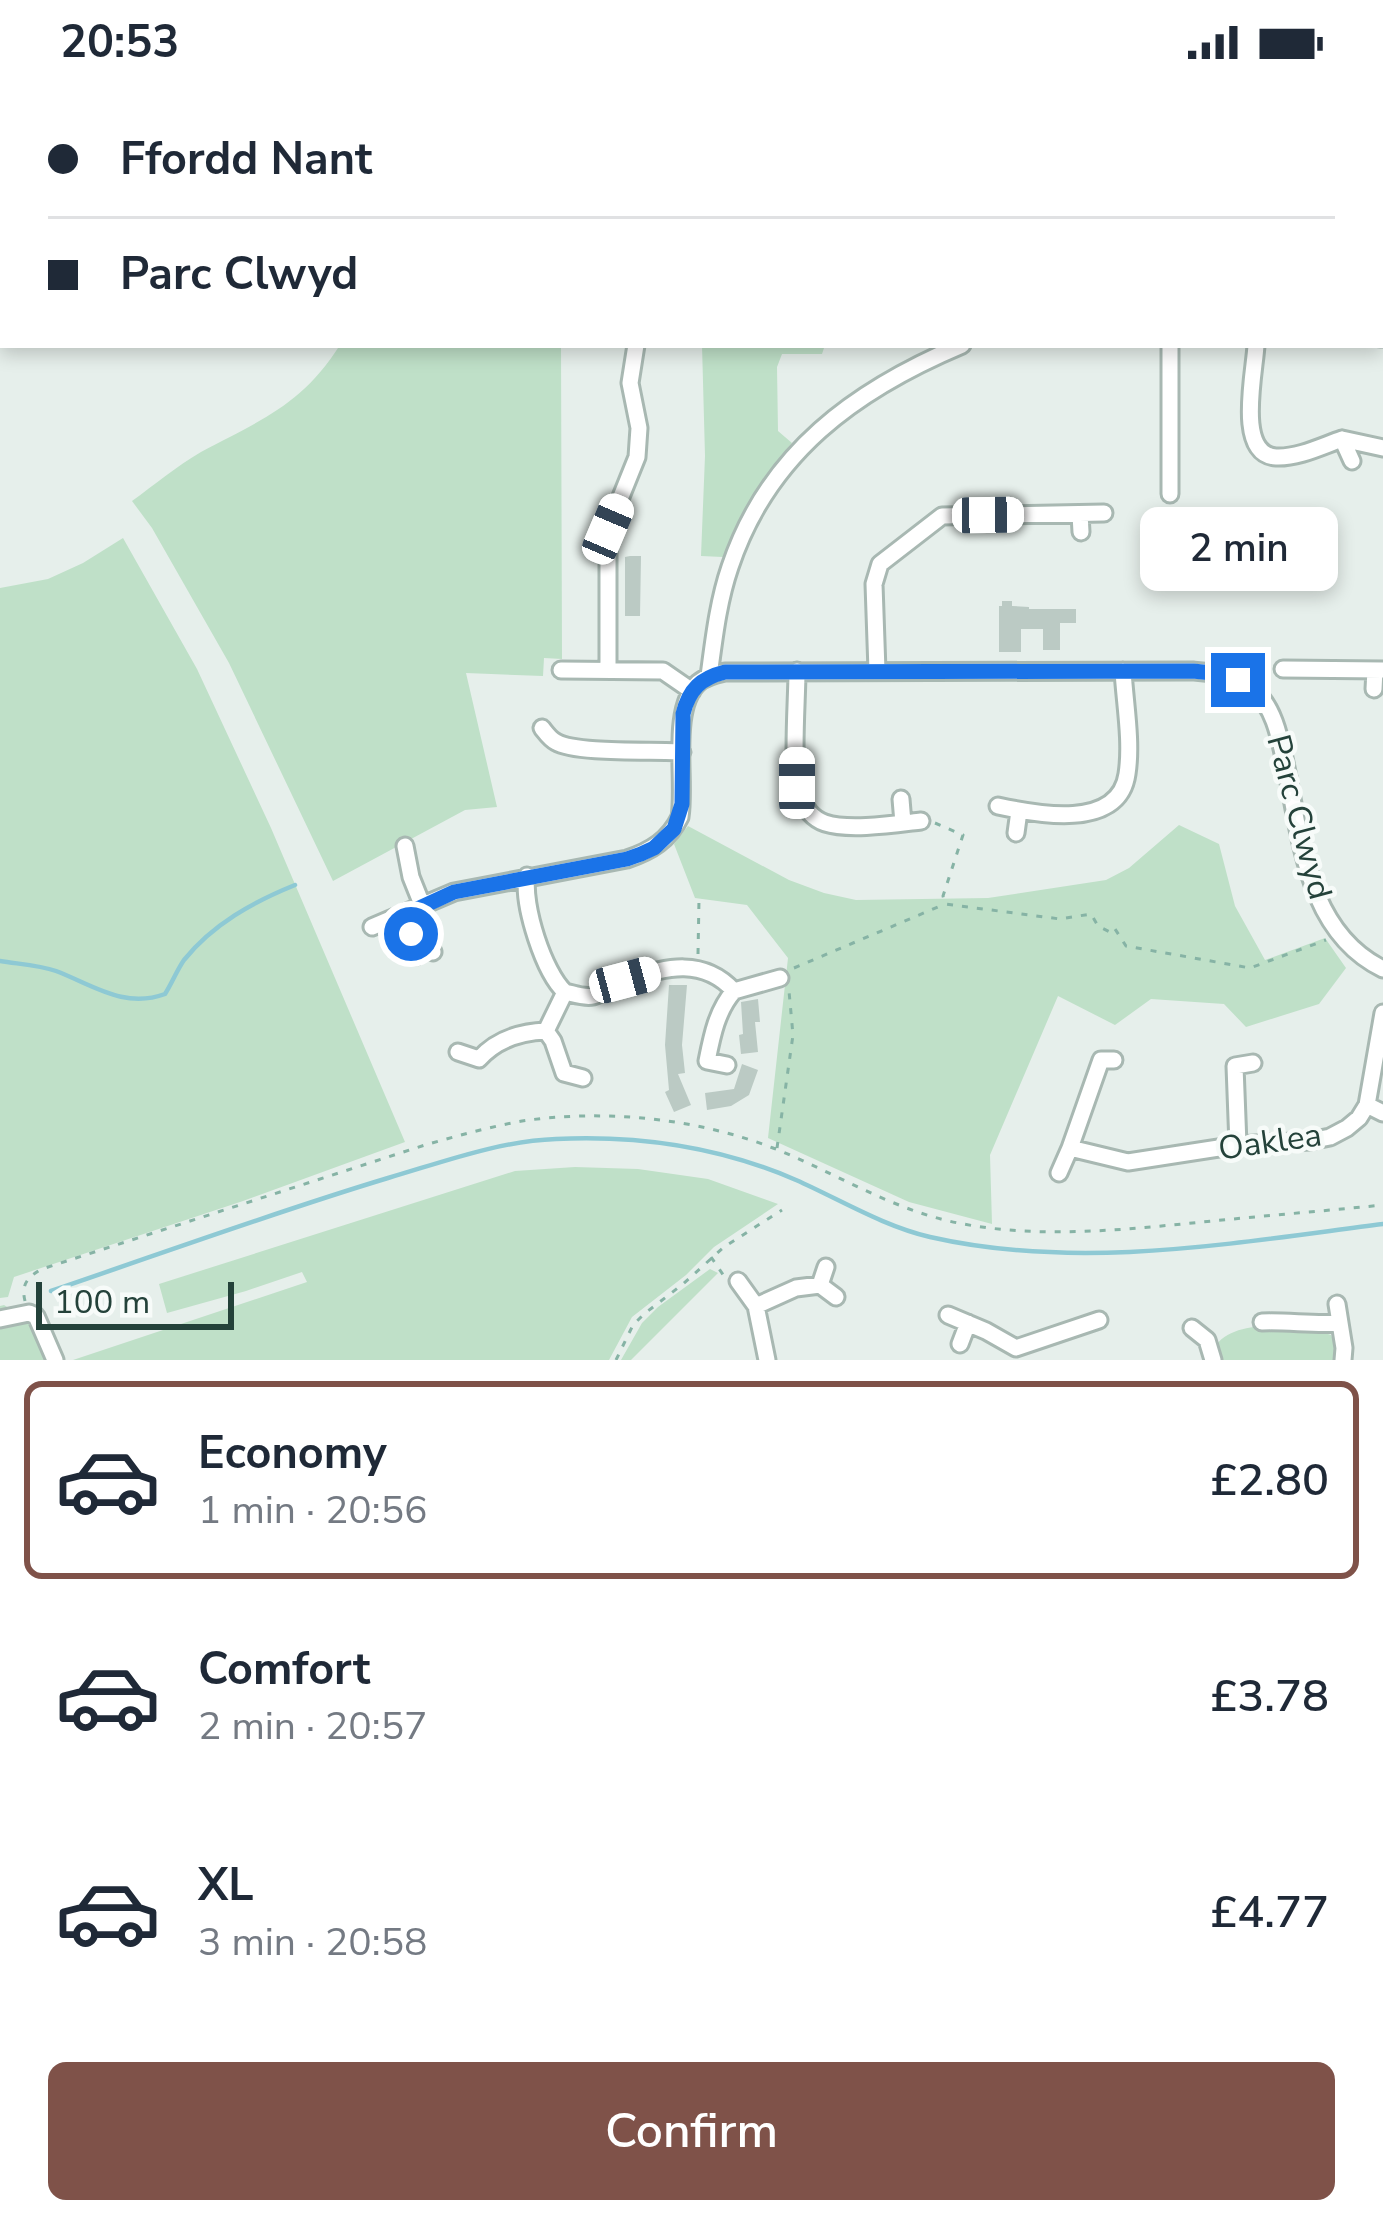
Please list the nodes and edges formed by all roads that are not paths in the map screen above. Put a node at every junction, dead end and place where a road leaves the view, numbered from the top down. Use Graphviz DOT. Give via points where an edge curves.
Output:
graph roads {
  1 [pos="636,348"];
  2 [pos="955,348"];
  3 [pos="1170,348"];
  4 [pos="1256,348"];
  5 [pos="1342,440"];
  6 [pos="1383,448"];
  7 [pos="1352,461"];
  8 [pos="1170,494"];
  9 [pos="1104,513"];
  10 [pos="1080,514"];
  11 [pos="1081,532"];
  12 [pos="855,582"];
  13 [pos="874,584"];
  14 [pos="1283,669"];
  15 [pos="561,670"];
  16 [pos="608,670"];
  17 [pos="1379,670"];
  18 [pos="796,671"];
  19 [pos="877,671"];
  20 [pos="1123,671"];
  21 [pos="709,676"];
  22 [pos="1374,689"];
  23 [pos="692,691"];
  24 [pos="542,728"];
  25 [pos="682,752"];
  26 [pos="901,799"];
  27 [pos="998,806"];
  28 [pos="1019,811"];
  29 [pos="921,821"];
  30 [pos="903,823"];
  31 [pos="1016,833"];
  32 [pos="405,846"];
  33 [pos="527,876"];
  34 [pos="414,911"];
  35 [pos="372,927"];
  36 [pos="425,954"];
  37 [pos="1383,970"];
  38 [pos="781,978"];
  39 [pos="734,991"];
  40 [pos="565,992"];
  41 [pos="1383,1013"];
  42 [pos="546,1030"];
  43 [pos="458,1052"];
  44 [pos="1107,1056"];
  45 [pos="479,1059"];
  46 [pos="1253,1063"];
  47 [pos="727,1065"];
  48 [pos="564,1073"];
  49 [pos="487,1078"];
  50 [pos="583,1078"];
  51 [pos="549,1084"];
  52 [pos="1366,1105"];
  53 [pos="1383,1113"];
  54 [pos="1238,1145"];
  55 [pos="1070,1148"];
  56 [pos="1059,1173"];
  57 [pos="826,1267"];
  58 [pos="738,1281"];
  59 [pos="820,1285"];
  60 [pos="836,1297"];
  61 [pos="1337,1304"];
  62 [pos="756,1306"];
  63 [pos="948,1315"];
  64 [pos="0,1319"];
  65 [pos="1099,1320"];
  66 [pos="1262,1322"];
  67 [pos="968,1323"];
  68 [pos="1340,1323"];
  69 [pos="1079,1327"];
  70 [pos="1192,1328"];
  71 [pos="960,1344"];
  72 [pos="1085,1347"];
  73 [pos="1015,1354"];
  74 [pos="56,1360"];
  75 [pos="766,1360"];
  76 [pos="1213,1360"];
  77 [pos="1342,1360"];
  1 -- 16 [label="street" via="630,383 638,458 608,529"];
  2 -- 21 [label="street" via="835,414 798,450 746,527 718,610"];
  3 -- 8 [label="street"];
  4 -- 5 [label="street" via="1256,446 1276,457"];
  5 -- 6 [label="street"];
  5 -- 7 [label="street"];
  9 -- 10 [label="street"];
  10 -- 11 [label="street"];
  10 -- 13 [label="street" via="942,516 880,564"];
  12 -- 13 [label="street"];
  13 -- 19 [label="street"];
  14 -- 17 [label="street"];
  15 -- 16 [label="street"];
  16 -- 23 [label="street" via="663,671"];
  17 -- 22 [label="street"];
  18 -- 19 [label="street, Parc Clwyd"];
  18 -- 21 [label="street, Parc Clwyd"];
  18 -- 30 [label="street" via="804,806 827,824"];
  19 -- 20 [label="street, Parc Clwyd"];
  20 -- 28 [label="street" via="1128,772 1119,795 1094,813"];
  20 -- 37 [label="street, Parc Clwyd" via="1221,674 1253,689 1278,731 1312,889 1332,928"];
  21 -- 23 [label="street"];
  23 -- 25 [label="street"];
  24 -- 25 [label="street" via="556,749"];
  25 -- 33 [label="street" via="680,817 654,848"];
  26 -- 30 [label="street"];
  27 -- 28 [label="street"];
  28 -- 31 [label="street"];
  29 -- 30 [label="street"];
  32 -- 34 [label="street"];
  33 -- 34 [label="street" via="454,892"];
  33 -- 40 [label="street" via="524,892 550,974"];
  34 -- 35 [label="street"];
  34 -- 36 [label="street"];
  38 -- 39 [label="street"];
  39 -- 40 [label="street" via="697,968 658,971 594,995"];
  39 -- 47 [label="street" via="705,1068"];
  40 -- 42 [label="street"];
  41 -- 52 [label="street, Oaklea"];
  42 -- 45 [label="street" via="492,1045"];
  42 -- 48 [label="street"];
  43 -- 45 [label="street"];
  44 -- 55 [label="street"];
  45 -- 49 [label="street"];
  46 -- 54 [label="street" via="1234,1060"];
  48 -- 50 [label="street"];
  48 -- 51 [label="street"];
  52 -- 53 [label="street"];
  52 -- 54 [label="street, Oaklea" via="1330,1137"];
  54 -- 55 [label="street, Oaklea" via="1128,1162"];
  55 -- 56 [label="street"];
  57 -- 59 [label="street"];
  58 -- 62 [label="street"];
  59 -- 60 [label="street"];
  59 -- 62 [label="street"];
  61 -- 68 [label="street"];
  62 -- 75 [label="street"];
  63 -- 67 [label="street"];
  64 -- 74 [label="street" via="36,1316"];
  65 -- 69 [label="street"];
  66 -- 68 [label="street"];
  67 -- 71 [label="street"];
  67 -- 73 [label="street"];
  68 -- 77 [label="street"];
  69 -- 72 [label="street"];
  69 -- 73 [label="street"];
  70 -- 76 [label="street" via="1213,1335"];
}
